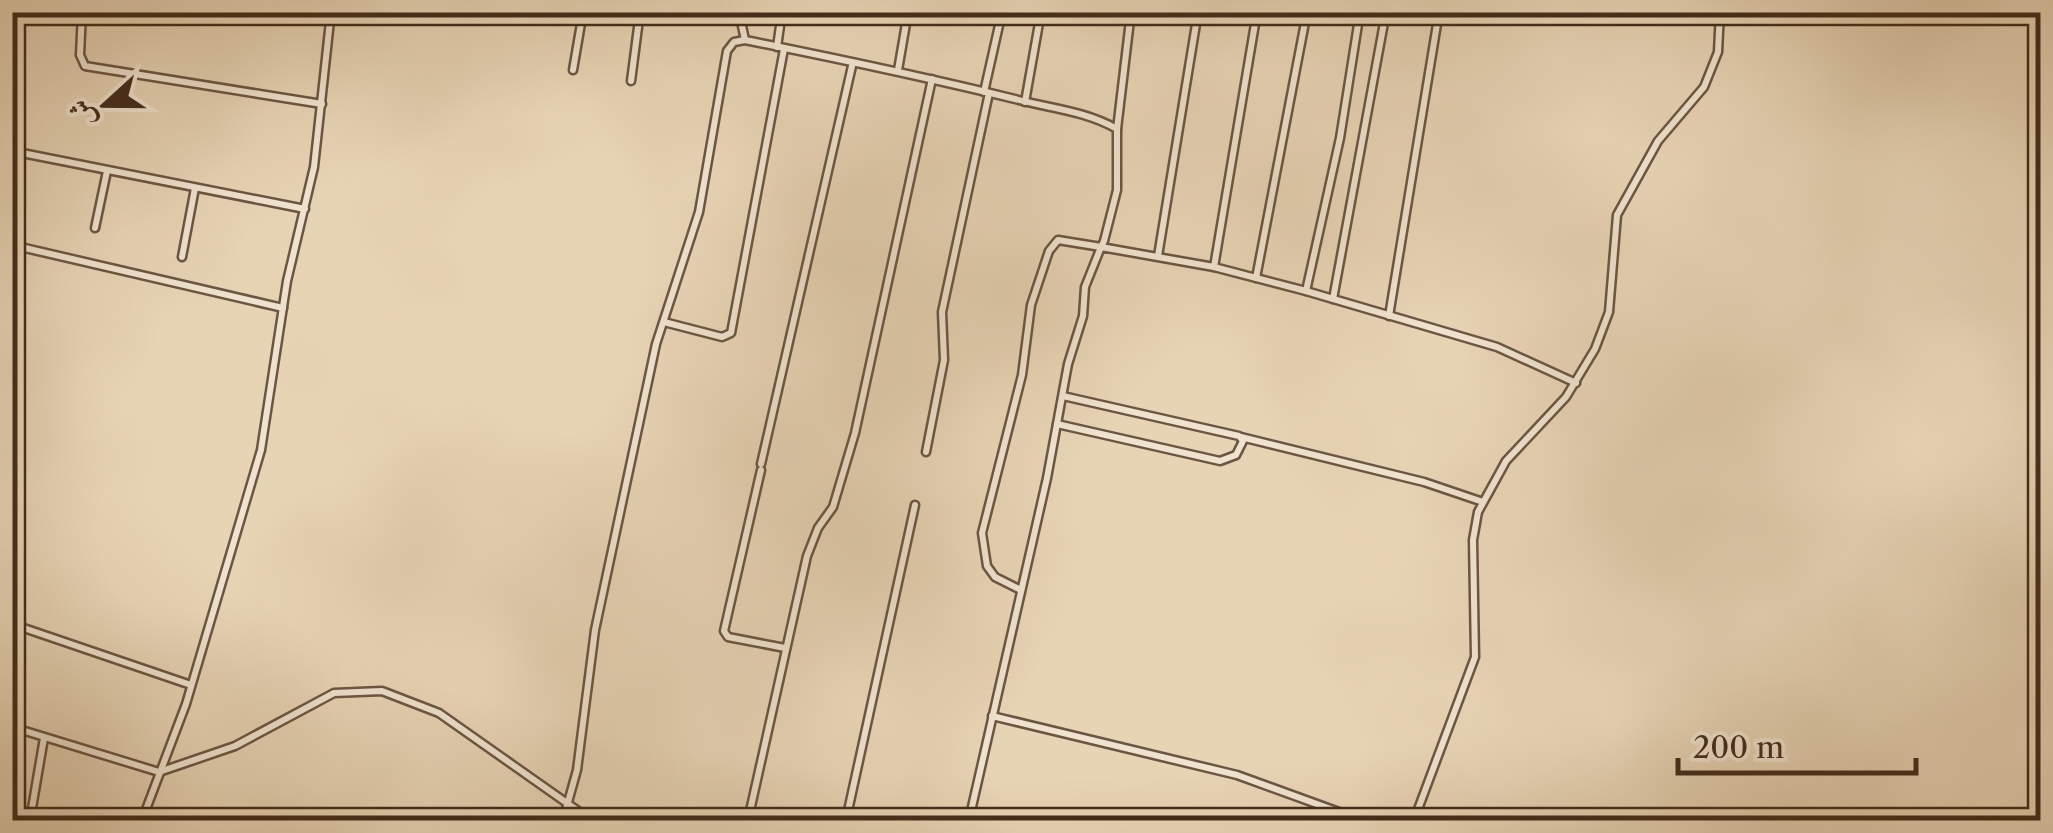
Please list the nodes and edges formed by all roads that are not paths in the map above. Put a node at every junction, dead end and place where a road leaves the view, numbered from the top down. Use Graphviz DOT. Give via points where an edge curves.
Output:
graph roads {
  1 [pos="82,12"];
  2 [pos="331,12"];
  3 [pos="583,12"];
  4 [pos="640,12"];
  5 [pos="739,12"];
  6 [pos="782,12"];
  7 [pos="908,12"];
  8 [pos="1002,12"];
  9 [pos="1041,12"];
  10 [pos="1131,12"];
  11 [pos="1198,12"];
  12 [pos="1257,12"];
  13 [pos="1307,12"];
  14 [pos="1360,12"];
  15 [pos="1386,12"];
  16 [pos="1440,12"];
  17 [pos="1720,12"];
  18 [pos="745,40"];
  19 [pos="781,48"];
  20 [pos="852,66"];
  21 [pos="574,70"];
  22 [pos="898,70"];
  23 [pos="932,79"];
  24 [pos="631,82"];
  25 [pos="987,93"];
  26 [pos="1025,102"];
  27 [pos="322,104"];
  28 [pos="1117,129"];
  29 [pos="12,151"];
  30 [pos="107,171"];
  31 [pos="195,188"];
  32 [pos="306,209"];
  33 [pos="96,228"];
  34 [pos="12,245"];
  35 [pos="1101,247"];
  36 [pos="1158,256"];
  37 [pos="182,257"];
  38 [pos="1214,267"];
  39 [pos="1256,278"];
  40 [pos="1306,291"];
  41 [pos="1333,299"];
  42 [pos="283,308"];
  43 [pos="1389,316"];
  44 [pos="664,322"];
  45 [pos="1576,382"];
  46 [pos="1062,396"];
  47 [pos="1057,424"];
  48 [pos="1241,437"];
  49 [pos="926,452"];
  50 [pos="1483,502"];
  51 [pos="916,506"];
  52 [pos="1019,589"];
  53 [pos="12,624"];
  54 [pos="786,648"];
  55 [pos="191,684"];
  56 [pos="992,716"];
  57 [pos="12,727"];
  58 [pos="44,738"];
  59 [pos="159,772"];
  60 [pos="568,802"];
  61 [pos="30,820"];
  62 [pos="142,820"];
  63 [pos="563,820"];
  64 [pos="592,820"];
  65 [pos="748,820"];
  66 [pos="846,820"];
  67 [pos="969,820"];
  68 [pos="1361,820"];
  69 [pos="1414,820"];
  1 -- 27 [label="street" via="85,66"];
  2 -- 27 [label="street"];
  3 -- 21 [label="street"];
  4 -- 24 [label="street"];
  5 -- 18 [label="street"];
  6 -- 19 [label="street"];
  7 -- 22 [label="street"];
  8 -- 25 [label="street"];
  9 -- 26 [label="street"];
  10 -- 28 [label="street"];
  11 -- 36 [label="street"];
  12 -- 38 [label="street"];
  13 -- 39 [label="street"];
  14 -- 40 [label="street"];
  15 -- 41 [label="street"];
  16 -- 43 [label="street"];
  17 -- 45 [label="street" via="1718,52 1704,87 1658,141 1617,215 1609,312"];
  18 -- 19 [label="street"];
  18 -- 44 [label="street" via="727,52 699,212"];
  19 -- 20 [label="street"];
  19 -- 44 [label="street" via="731,333 722,337"];
  20 -- 22 [label="street"];
  20 -- 54 [label="street" via="724,630 728,637"];
  22 -- 23 [label="street"];
  23 -- 25 [label="street"];
  23 -- 54 [label="street" via="855,433 833,507 807,556"];
  25 -- 26 [label="street"];
  25 -- 49 [label="street" via="942,312 944,360"];
  26 -- 28 [label="street"];
  27 -- 32 [label="street"];
  28 -- 35 [label="street" via="1118,190"];
  29 -- 30 [label="street"];
  30 -- 31 [label="street"];
  30 -- 33 [label="street"];
  31 -- 32 [label="street"];
  31 -- 37 [label="street"];
  32 -- 42 [label="street"];
  34 -- 42 [label="street"];
  35 -- 36 [label="street"];
  35 -- 46 [label="street" via="1085,287"];
  35 -- 52 [label="street" via="1054,243 1031,305 1022,375 982,532 995,577"];
  36 -- 38 [label="street"];
  38 -- 39 [label="street"];
  39 -- 40 [label="street"];
  40 -- 41 [label="street"];
  41 -- 43 [label="street"];
  42 -- 55 [label="street" via="258,460"];
  43 -- 45 [label="street" via="1506,351"];
  44 -- 60 [label="street" via="595,630"];
  45 -- 50 [label="street" via="1513,452"];
  46 -- 47 [label="street"];
  46 -- 48 [label="street"];
  47 -- 48 [label="street" via="1223,461 1239,451"];
  47 -- 52 [label="street"];
  48 -- 50 [label="street"];
  50 -- 69 [label="street" via="1472,540 1475,657"];
  51 -- 66 [label="street"];
  52 -- 56 [label="street"];
  53 -- 55 [label="street"];
  54 -- 65 [label="street"];
  55 -- 59 [label="street"];
  56 -- 67 [label="street"];
  56 -- 68 [label="street" via="1237,775"];
  57 -- 58 [label="street"];
  58 -- 59 [label="street"];
  58 -- 61 [label="street"];
  59 -- 60 [label="street" via="235,746 334,693 365,689 439,712"];
  59 -- 62 [label="street"];
  60 -- 63 [label="street"];
  60 -- 64 [label="street"];
}
